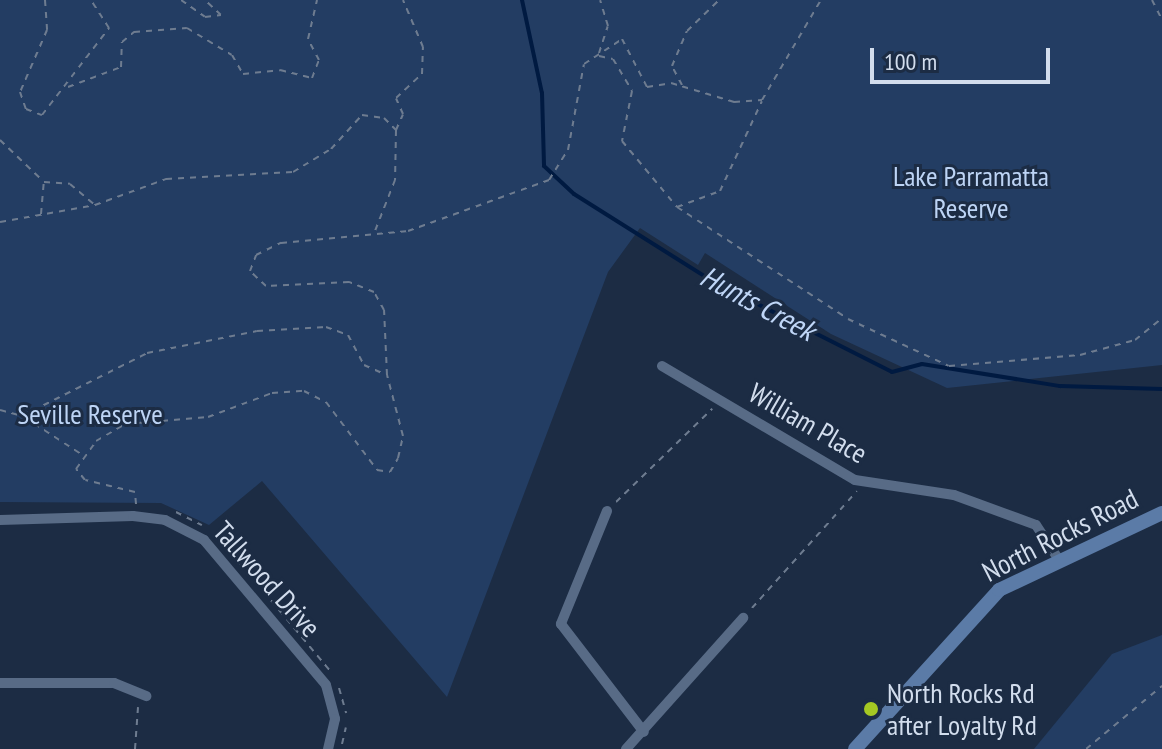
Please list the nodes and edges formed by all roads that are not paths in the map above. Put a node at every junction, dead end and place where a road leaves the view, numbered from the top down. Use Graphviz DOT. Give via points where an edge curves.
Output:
graph roads {
  1 [pos="662,366"];
  2 [pos="607,511"];
  3 [pos="1162,513"];
  4 [pos="0,520"];
  5 [pos="1059,560"];
  6 [pos="743,618"];
  7 [pos="0,683"];
  8 [pos="146,696"];
  9 [pos="644,732"];
  10 [pos="328,749"];
  11 [pos="626,749"];
  12 [pos="855,749"];
  1 -- 5 [label="street, William Place" via="864,484 954,495 1027,520"];
  2 -- 9 [label="street" via="561,624"];
  3 -- 5 [label="main road, North Rocks Road"];
  4 -- 10 [label="street, Tallwood Drive" via="133,516 165,520 204,540 319,673 335,708"];
  5 -- 12 [label="main road, North Rocks Road" via="999,590 972,613"];
  6 -- 9 [label="street"];
  7 -- 8 [label="street" via="114,683"];
  9 -- 11 [label="street"];
}
